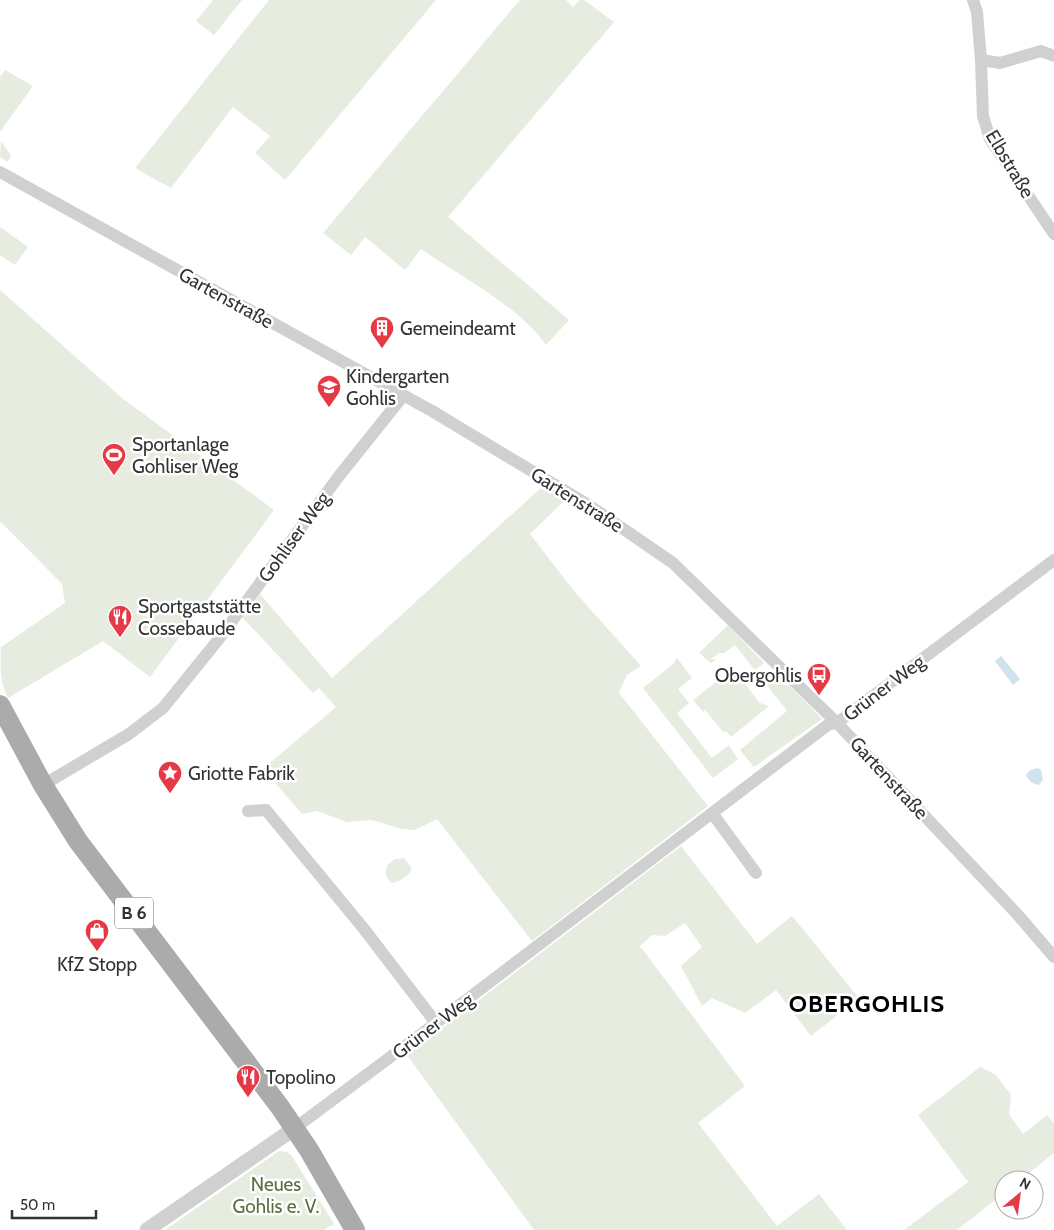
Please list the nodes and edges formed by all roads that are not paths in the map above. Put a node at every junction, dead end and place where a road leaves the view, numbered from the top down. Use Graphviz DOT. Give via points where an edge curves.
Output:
graph roads {
  1 [pos="973,0"];
  2 [pos="1054,56"];
  3 [pos="981,60"];
  4 [pos="0,172"];
  5 [pos="1054,234"];
  6 [pos="403,396"];
  7 [pos="1054,560"];
  8 [pos="0,705"];
  9 [pos="837,723"];
  10 [pos="43,785"];
  11 [pos="248,812"];
  12 [pos="712,813"];
  13 [pos="756,873"];
  14 [pos="1054,957"];
  15 [pos="436,1023"];
  16 [pos="295,1128"];
  17 [pos="147,1230"];
  18 [pos="355,1230"];
  1 -- 3 [label="street, Elbstraße"];
  2 -- 3 [label="street" via="1041,51 1000,63"];
  3 -- 5 [label="street, Elbstraße" via="983,116 990,139"];
  4 -- 6 [label="street, Gartenstraße"];
  6 -- 9 [label="street, Gartenstraße" via="590,506 673,563"];
  6 -- 10 [label="street, Gohliser Weg" via="168,703 129,734"];
  7 -- 9 [label="street, Grüner Weg"];
  8 -- 10 [label="main road, B 6"];
  9 -- 12 [label="street, Grüner Weg" via="829,724"];
  9 -- 14 [label="street, Gartenstraße"];
  10 -- 16 [label="main road, B 6" via="78,841"];
  11 -- 15 [label="street" via="266,810"];
  12 -- 13 [label="street"];
  12 -- 15 [label="street, Grüner Weg"];
  15 -- 16 [label="street, Grüner Weg"];
  16 -- 17 [label="street, Grüner Weg"];
  16 -- 18 [label="main road, B 6"];
}
